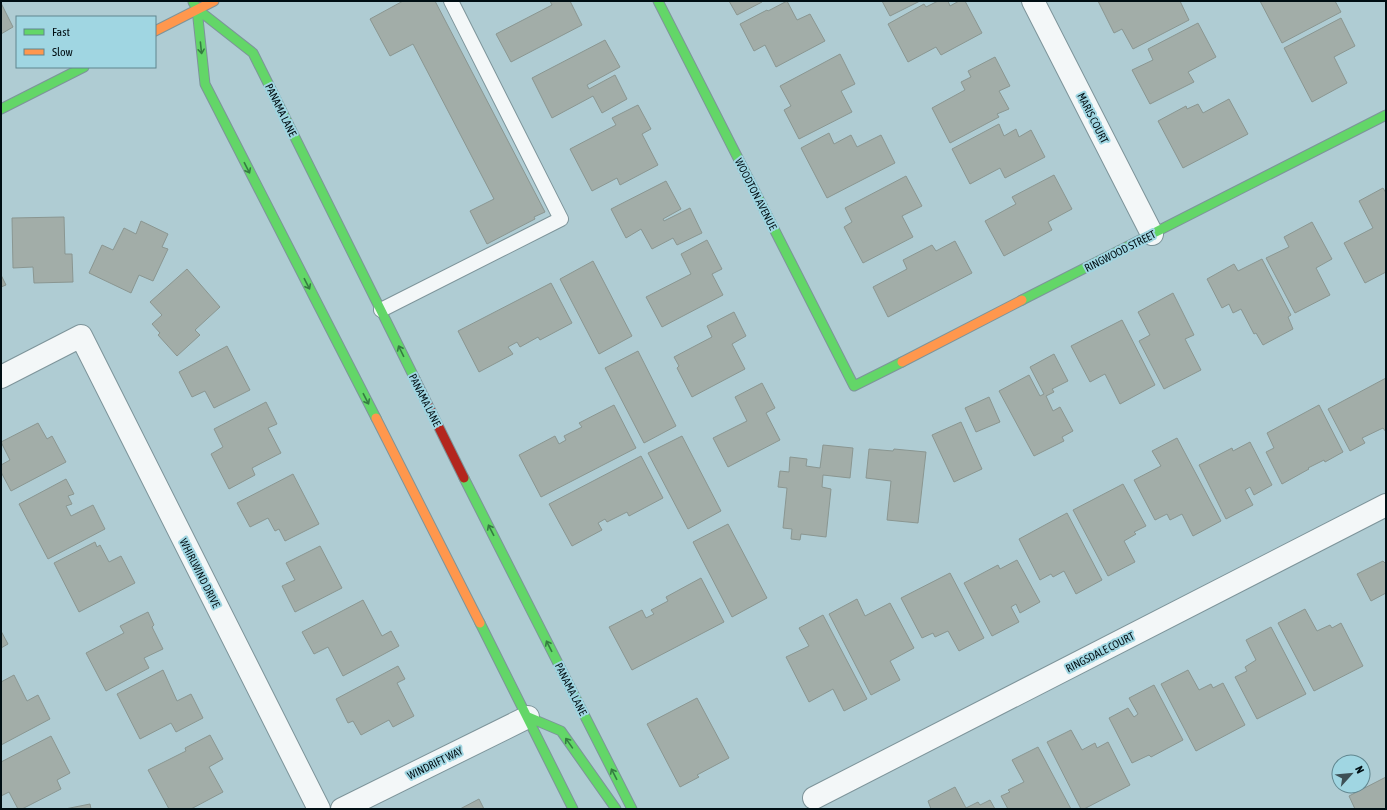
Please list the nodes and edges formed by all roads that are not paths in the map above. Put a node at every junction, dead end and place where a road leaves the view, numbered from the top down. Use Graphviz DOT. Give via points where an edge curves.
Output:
graph roads {
  1 [pos="214,1"];
  2 [pos="451,1"];
  3 [pos="658,1"];
  4 [pos="1033,1"];
  5 [pos="195,5"];
  6 [pos="156,30"];
  7 [pos="82,68"];
  8 [pos="1,109"];
  9 [pos="1386,115"];
  10 [pos="1152,234"];
  11 [pos="381,310"];
  12 [pos="1,377"];
  13 [pos="854,386"];
  14 [pos="1386,506"];
  15 [pos="528,717"];
  16 [pos="814,798"];
  17 [pos="319,809"];
  18 [pos="342,809"];
  19 [pos="573,809"];
  20 [pos="616,809"];
  21 [pos="632,809"];
  1 -- 5 [label="main road"];
  2 -- 11 [label="lane" via="561,219"];
  3 -- 13 [label="main road, WOODTON AVENUE"];
  4 -- 10 [label="street, MARIS COURT"];
  5 -- 6 [label="main road"];
  5 -- 11 [label="main road, PANAMA LANE" via="253,53"];
  5 -- 15 [label="main road, one-way" via="205,84"];
  7 -- 8 [label="main road"];
  9 -- 10 [label="main road, RINGWOOD STREET"];
  10 -- 13 [label="main road, RINGWOOD STREET"];
  21 -- 11 [label="main road, PANAMA LANE, one-way"];
  12 -- 17 [label="street, WHIRLWIND DRIVE" via="81,336"];
  14 -- 16 [label="street, RINGSDALE COURT"];
  15 -- 18 [label="street, WINDRIFT WAY"];
  15 -- 19 [label="main road"];
  20 -- 15 [label="main road, one-way" via="561,731"];
}
